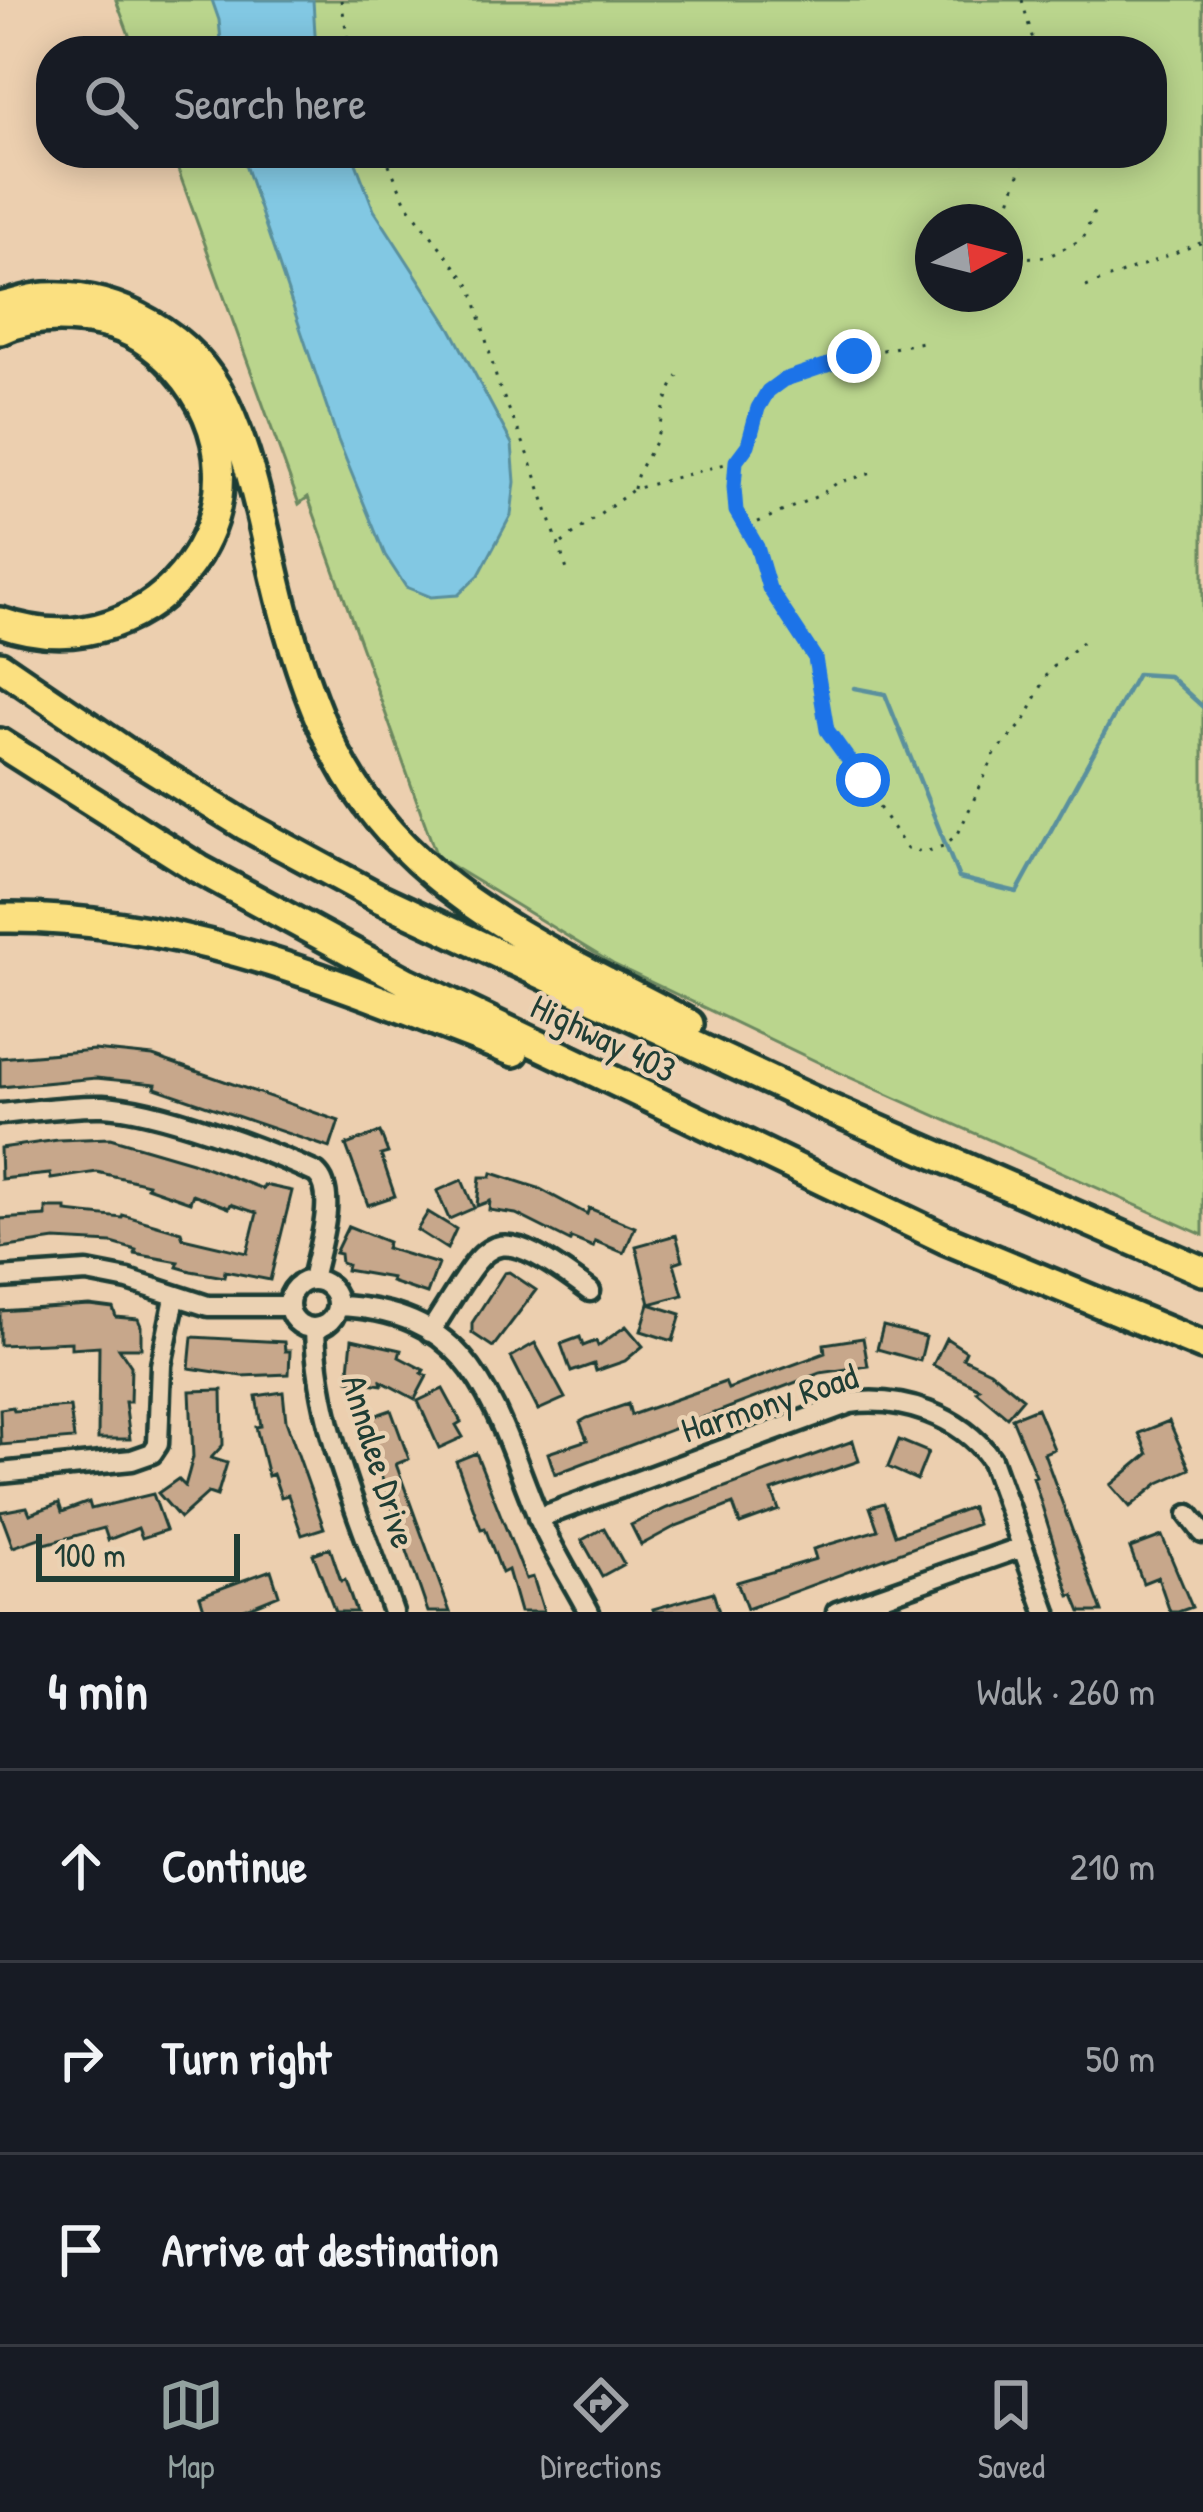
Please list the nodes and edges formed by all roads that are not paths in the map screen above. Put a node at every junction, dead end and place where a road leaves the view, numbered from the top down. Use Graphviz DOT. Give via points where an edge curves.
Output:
graph roads {
  1 [pos="0,307"];
  2 [pos="0,330"];
  3 [pos="0,622"];
  4 [pos="0,666"];
  5 [pos="0,743"];
  6 [pos="0,918"];
  7 [pos="676,1112"];
  8 [pos="0,1114"];
  9 [pos="914,1144"];
  10 [pos="1203,1271"];
  11 [pos="0,1278"];
  12 [pos="312,1280"];
  13 [pos="590,1291"];
  14 [pos="175,1298"];
  15 [pos="289,1306"];
  16 [pos="337,1306"];
  17 [pos="315,1328"];
  18 [pos="430,1332"];
  19 [pos="1203,1346"];
  20 [pos="0,1473"];
  21 [pos="1189,1515"];
  22 [pos="538,1518"];
  23 [pos="1203,1533"];
  24 [pos="1022,1547"];
  25 [pos="393,1612"];
  26 [pos="590,1612"];
  27 [pos="837,1612"];
  28 [pos="1046,1612"];
  1 -- 9 [label="highway" via="43,297 122,309 154,323 194,360 223,400 311,700 335,753 368,804 446,888"];
  2 -- 3 [label="highway" via="76,318 141,336 188,382 219,458 206,542 140,614 66,635"];
  4 -- 9 [label="highway, Highway 403" via="245,826 377,897"];
  5 -- 7 [label="highway, Highway 403" via="219,881"];
  6 -- 7 [label="highway" via="116,923 254,955"];
  7 -- 19 [label="highway, Highway 403" via="945,1239"];
  8 -- 12 [label="street" via="128,1108 316,1173 328,1201"];
  9 -- 10 [label="highway"];
  11 -- 14 [label="street" via="87,1272"];
  12 -- 15 [label="street" via="292,1291"];
  12 -- 16 [label="street" via="327,1285"];
  13 -- 18 [label="street" via="520,1248 495,1244"];
  14 -- 15 [label="street"];
  14 -- 20 [label="street" via="152,1453"];
  15 -- 17 [label="street" via="294,1320"];
  16 -- 17 [label="street"];
  16 -- 18 [label="street" via="381,1310"];
  17 -- 25 [label="street, Annalee Drive" via="325,1417"];
  18 -- 22 [label="street" via="489,1394"];
  21 -- 23 [label="street"];
  22 -- 24 [label="street, Harmony Road" via="879,1399 905,1403 980,1443"];
  22 -- 26 [label="street"];
  24 -- 27 [label="street"];
  24 -- 28 [label="street, Harmony Road"];
}
